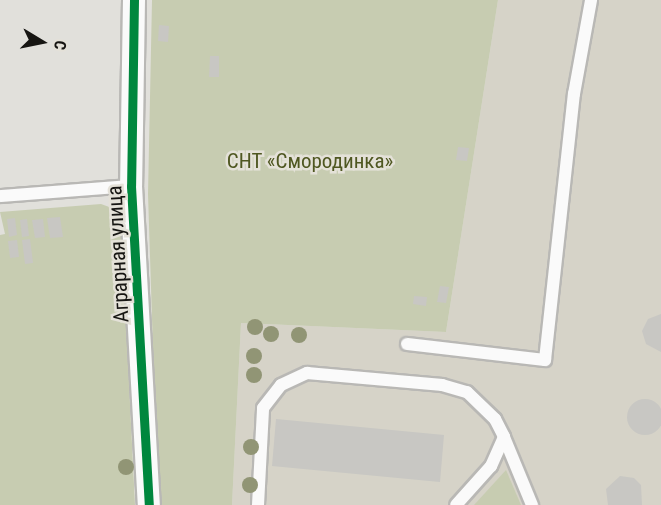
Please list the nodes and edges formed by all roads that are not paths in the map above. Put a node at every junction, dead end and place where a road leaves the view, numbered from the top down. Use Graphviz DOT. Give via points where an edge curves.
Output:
graph roads {
  1 [pos="134,0"];
  2 [pos="591,0"];
  3 [pos="131,186"];
  4 [pos="0,196"];
  5 [pos="407,344"];
  6 [pos="504,436"];
  7 [pos="149,505"];
  8 [pos="258,505"];
  9 [pos="456,505"];
  10 [pos="532,505"];
  1 -- 3 [label="street, Аграрная улица"];
  2 -- 5 [label="lane" via="574,94 545,360"];
  3 -- 4 [label="lane"];
  3 -- 7 [label="street, Аграрная улица"];
  6 -- 8 [label="lane" via="495,419 467,392 442,385 307,373 281,386 263,408"];
  6 -- 9 [label="lane" via="491,466"];
  6 -- 10 [label="lane"];
}
